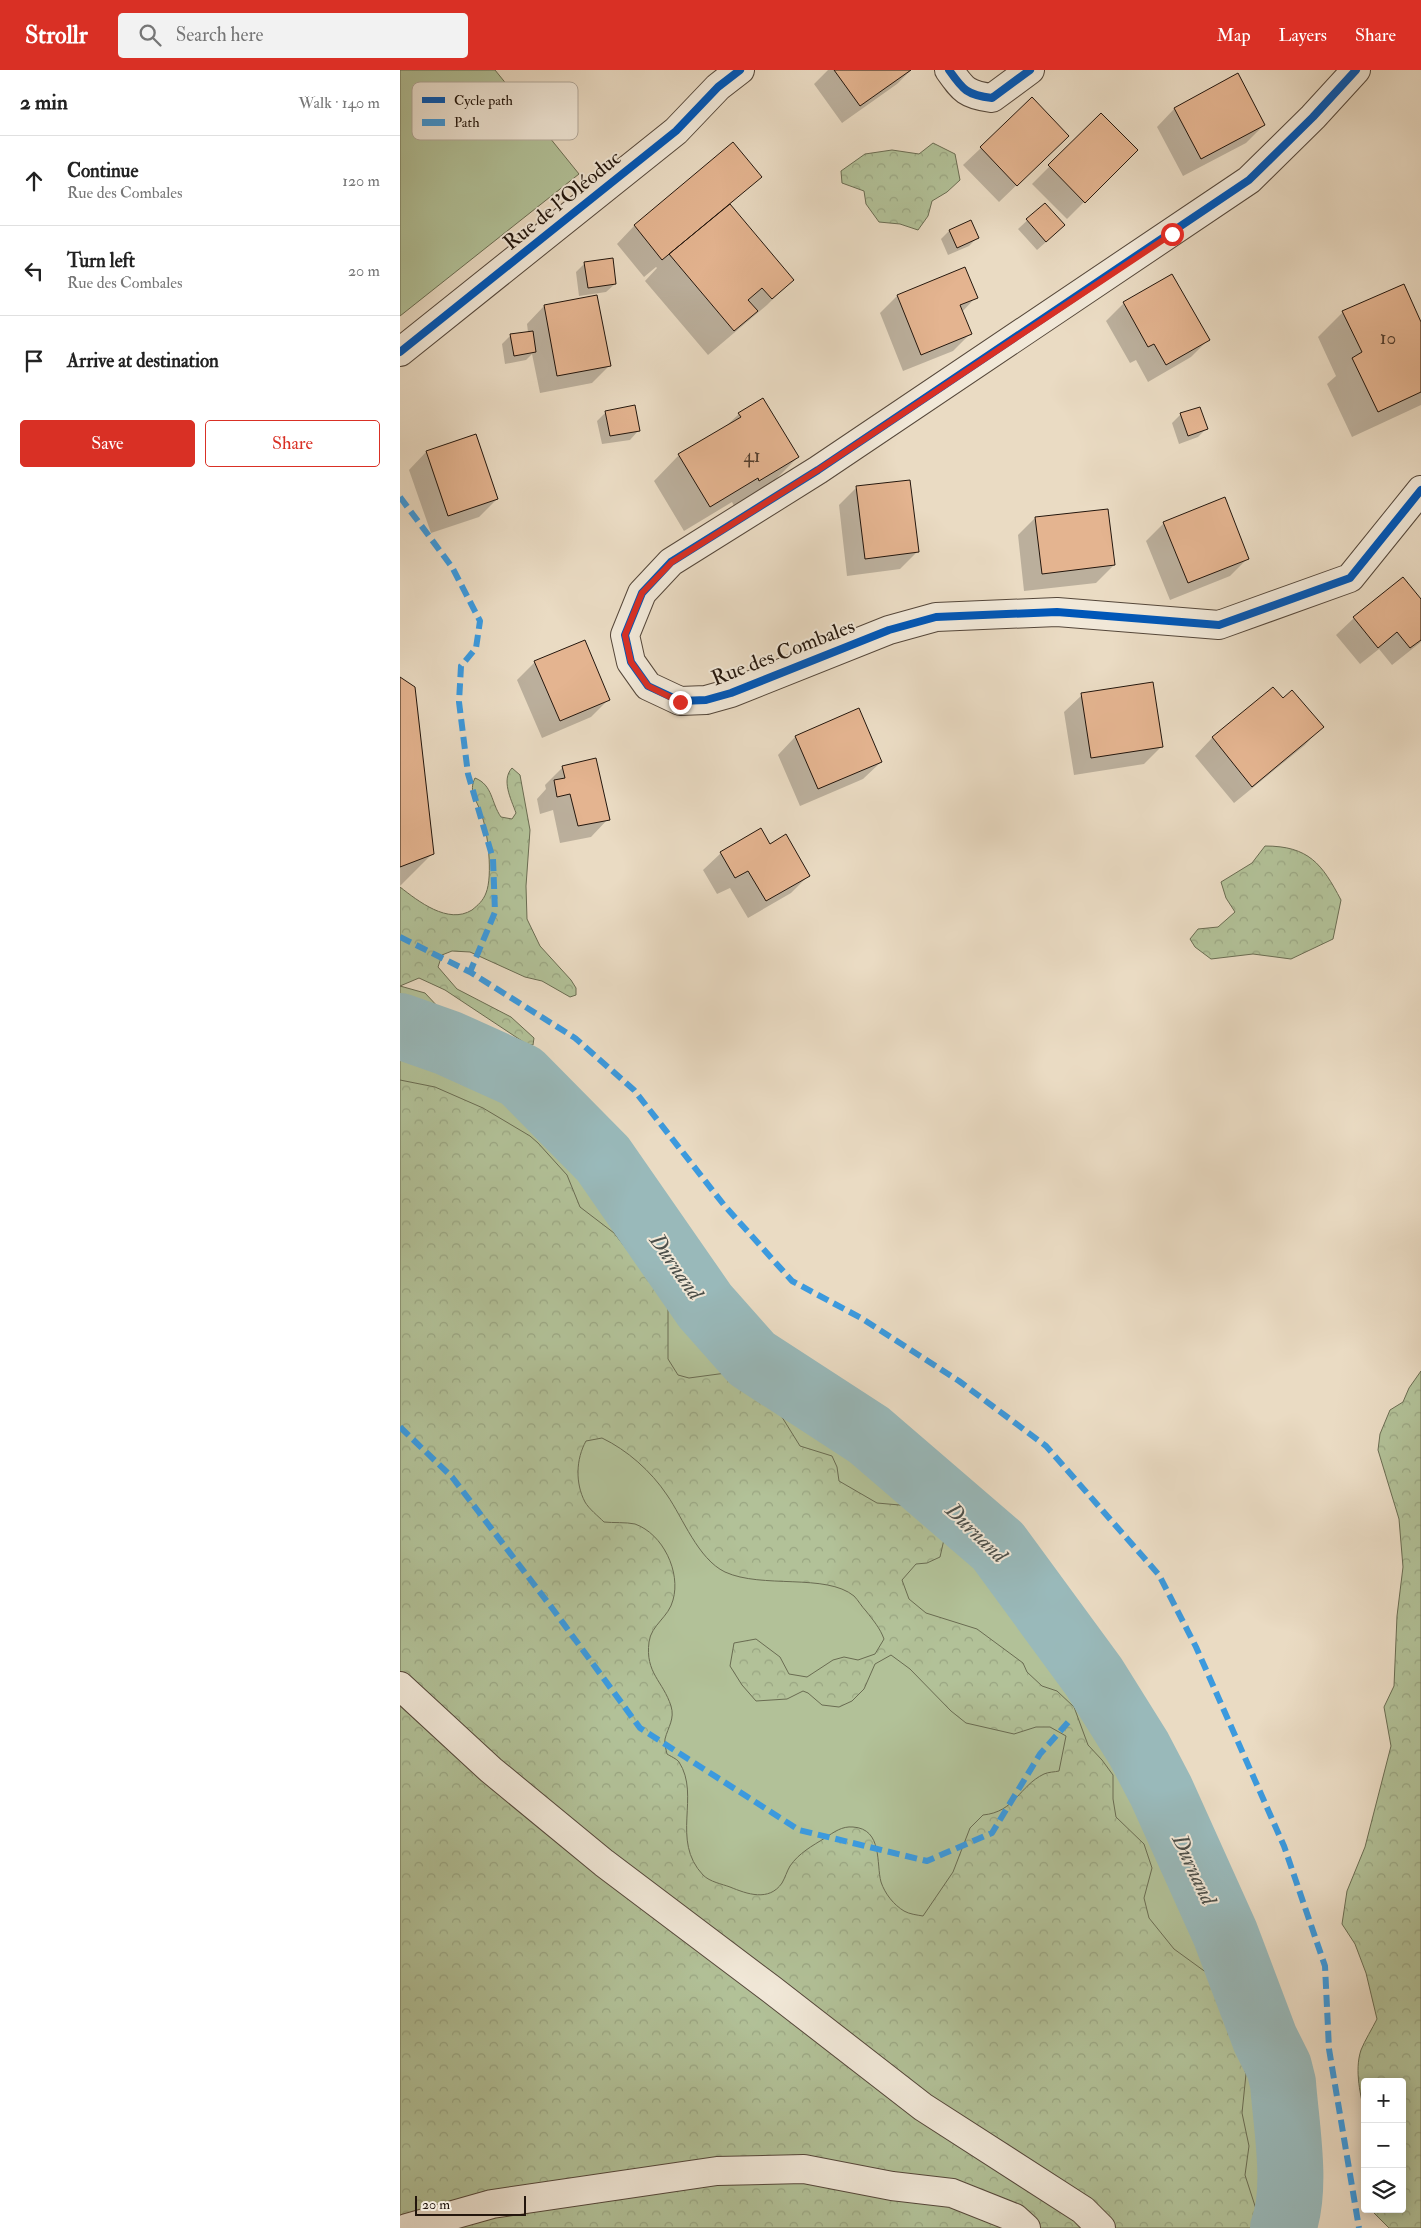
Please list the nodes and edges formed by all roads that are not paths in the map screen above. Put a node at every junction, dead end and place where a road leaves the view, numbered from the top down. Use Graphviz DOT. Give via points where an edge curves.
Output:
graph roads {
  1 [pos="740,70"];
  2 [pos="949,70"];
  3 [pos="1030,70"];
  4 [pos="1356,70"];
  5 [pos="400,352"];
  6 [pos="1421,490"];
  7 [pos="400,1686"];
  8 [pos="408,2228"];
  9 [pos="1026,2228"];
  10 [pos="1101,2228"];
  1 -- 5 [label="street, Rue de l'Oléoduc" via="718,87 676,131"];
  2 -- 3 [label="street" via="961,88 974,96 992,98"];
  4 -- 6 [label="street, Rue des Combales" via="1313,117 1241,185 818,470 672,562 642,593 625,635 631,662 648,686 680,702 731,694 889,630 936,617 1058,612 1219,625 1350,578"];
  7 -- 10 [label="street" via="491,1770 604,1863 923,2107 1083,2210"];
  8 -- 9 [label="street" via="492,2204 717,2171 804,2168 892,2186 952,2193 1015,2218"];
}
